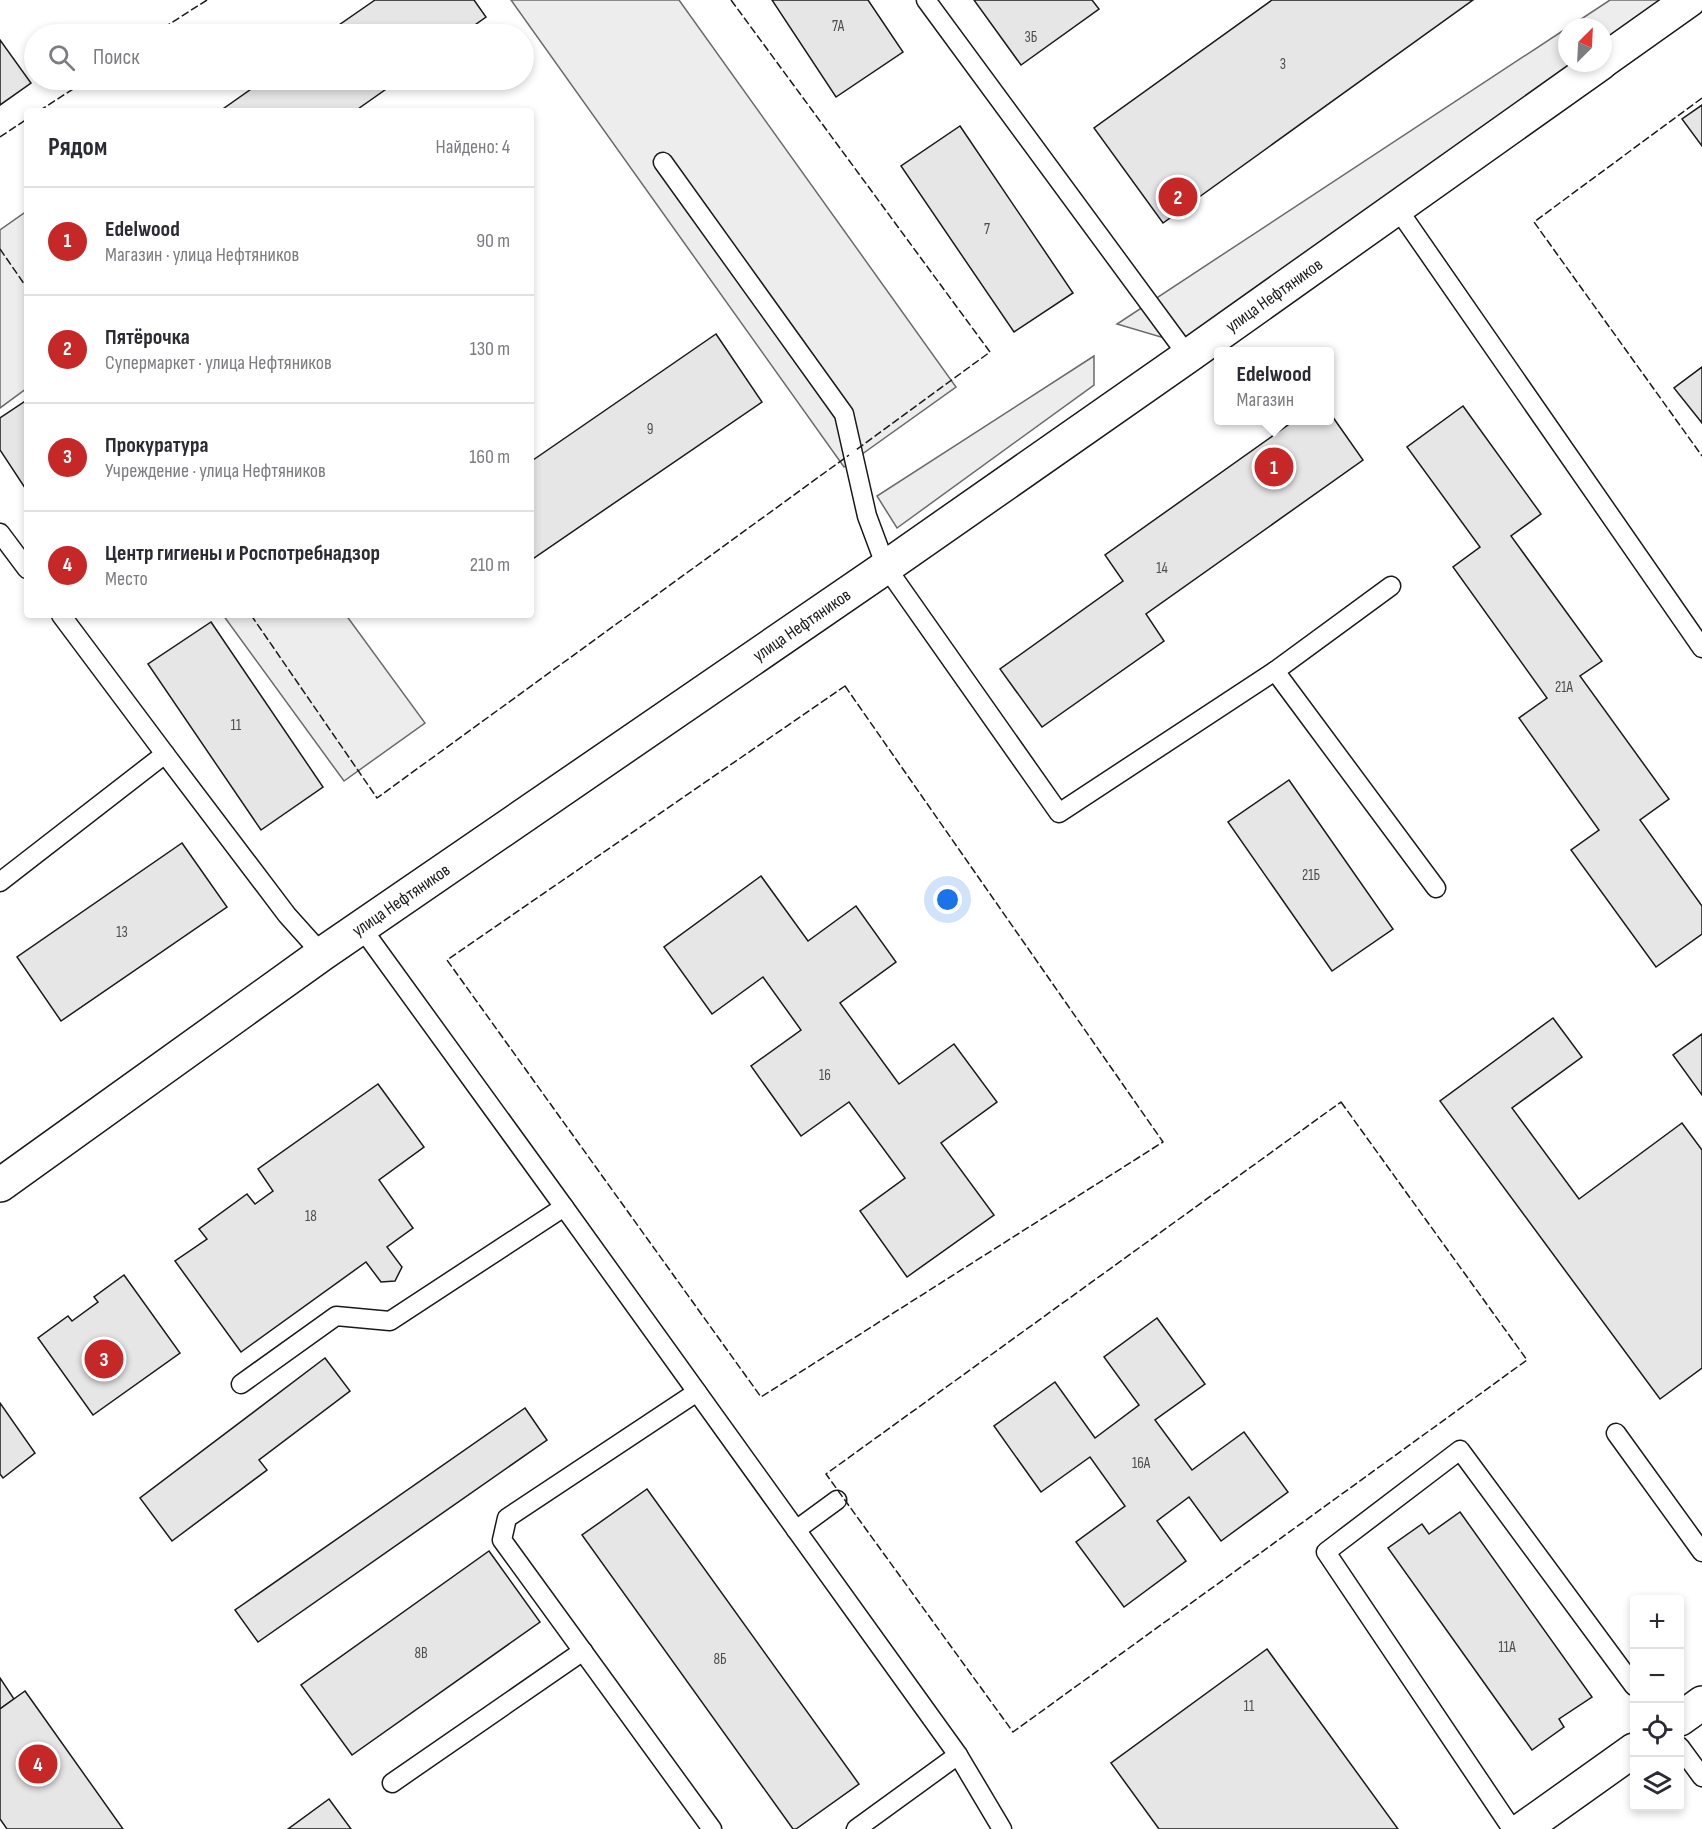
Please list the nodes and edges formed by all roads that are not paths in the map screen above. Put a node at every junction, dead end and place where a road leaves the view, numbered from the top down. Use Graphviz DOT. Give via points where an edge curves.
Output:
graph roads {
  1 [pos="926,0"];
  2 [pos="1689,0"];
  3 [pos="1612,55"];
  4 [pos="1588,72"];
  5 [pos="663,162"];
  6 [pos="1397,208"];
  7 [pos="1188,357"];
  8 [pos="0,533"];
  9 [pos="24,565"];
  10 [pos="886,567"];
  11 [pos="1391,586"];
  12 [pos="63,618"];
  13 [pos="1702,648"];
  14 [pos="1275,671"];
  15 [pos="165,754"];
  16 [pos="0,882"];
  17 [pos="1436,888"];
  18 [pos="361,927"];
  19 [pos="322,954"];
  20 [pos="0,1185"];
  21 [pos="564,1207"];
  22 [pos="242,1384"];
  23 [pos="697,1392"];
  24 [pos="1616,1433"];
  25 [pos="837,1500"];
  26 [pos="796,1530"];
  27 [pos="1702,1552"];
  28 [pos="583,1651"];
  29 [pos="1630,1679"];
  30 [pos="1702,1703"];
  31 [pos="1684,1716"];
  32 [pos="1684,1752"];
  33 [pos="1630,1754"];
  34 [pos="958,1755"];
  35 [pos="1702,1777"];
  36 [pos="392,1783"];
  37 [pos="712,1829"];
  38 [pos="856,1829"];
  39 [pos="1002,1829"];
  40 [pos="1512,1829"];
  41 [pos="1523,1829"];
  1 -- 7 [label="lane"];
  2 -- 3 [label="main road, улица Нефтяников"];
  4 -- 6 [label="main road, улица Нефтяников"];
  5 -- 10 [label="lane" via="843,414 867,516"];
  6 -- 7 [label="main road, улица Нефтяников"];
  6 -- 13 [label="lane"];
  7 -- 10 [label="main road, улица Нефтяников"];
  8 -- 9 [label="lane"];
  10 -- 14 [label="lane" via="1059,813"];
  10 -- 18 [label="main road, улица Нефтяников"];
  11 -- 14 [label="lane"];
  12 -- 15 [label="lane"];
  14 -- 17 [label="lane"];
  15 -- 16 [label="lane"];
  15 -- 19 [label="lane" via="287,915"];
  18 -- 19 [label="main road, улица Нефтяников"];
  18 -- 21 [label="lane"];
  19 -- 20 [label="main road, улица Нефтяников"];
  21 -- 22 [label="lane" via="390,1321 336,1316"];
  21 -- 23 [label="lane"];
  23 -- 26 [label="lane"];
  23 -- 28 [label="lane" via="507,1518 502,1540"];
  24 -- 27 [label="lane"];
  25 -- 26 [label="lane"];
  26 -- 34 [label="lane"];
  28 -- 36 [label="lane"];
  28 -- 37 [label="lane"];
  29 -- 40 [label="lane" via="1460,1450 1326,1552"];
  30 -- 31 [label="main road"];
  32 -- 35 [label="lane"];
  33 -- 41 [label="main road"];
  34 -- 38 [label="lane"];
  34 -- 39 [label="lane"];
}
